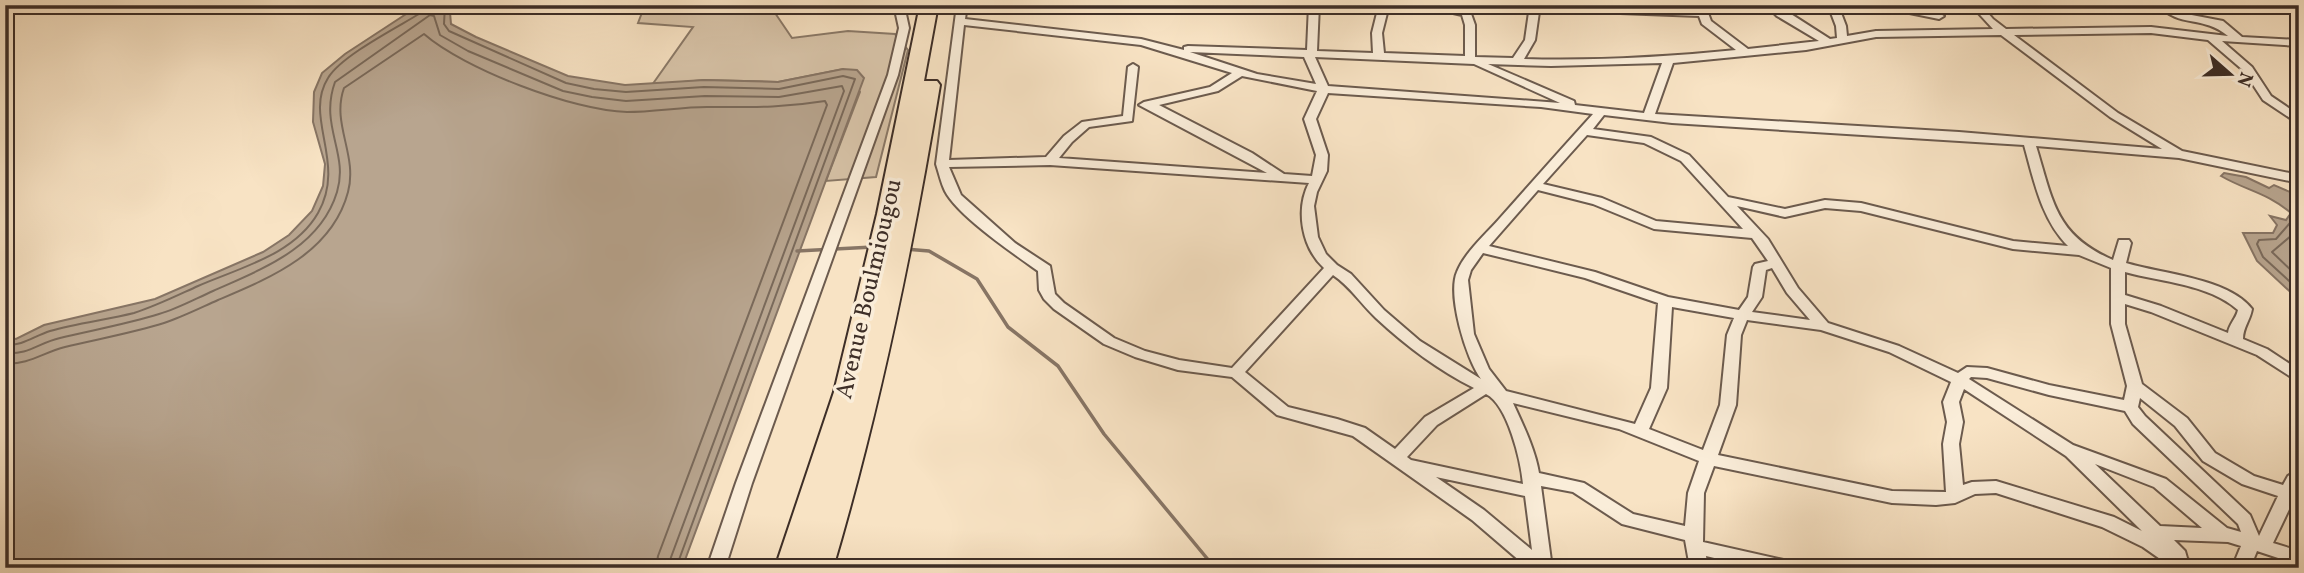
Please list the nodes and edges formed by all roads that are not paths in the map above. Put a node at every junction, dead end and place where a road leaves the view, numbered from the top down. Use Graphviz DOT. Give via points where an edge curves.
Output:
graph roads {
  1 [pos="899,5"];
  2 [pos="929,5"];
  3 [pos="944,5"];
  4 [pos="962,5"];
  5 [pos="1314,5"];
  6 [pos="1384,5"];
  7 [pos="1422,5"];
  8 [pos="1535,5"];
  9 [pos="1610,5"];
  10 [pos="1771,5"];
  11 [pos="1833,5"];
  12 [pos="1875,5"];
  13 [pos="1945,5"];
  14 [pos="1976,5"];
  15 [pos="2163,5"];
  16 [pos="1466,9"];
  17 [pos="1701,9"];
  18 [pos="1939,16"];
  19 [pos="959,20"];
  20 [pos="2002,31"];
  21 [pos="1936,34"];
  22 [pos="2213,38"];
  23 [pos="2239,40"];
  24 [pos="1842,41"];
  25 [pos="1829,43"];
  26 [pos="2299,43"];
  27 [pos="1169,49"];
  28 [pos="1745,52"];
  29 [pos="1310,54"];
  30 [pos="1378,57"];
  31 [pos="1670,60"];
  32 [pos="1472,62"];
  33 [pos="1516,63"];
  34 [pos="1133,66"];
  35 [pos="1240,73"];
  36 [pos="1324,89"];
  37 [pos="1148,104"];
  38 [pos="1130,110"];
  39 [pos="1597,112"];
  40 [pos="1648,118"];
  41 [pos="2299,121"];
  42 [pos="1585,131"];
  43 [pos="2029,142"];
  44 [pos="2179,154"];
  45 [pos="1050,161"];
  46 [pos="942,164"];
  47 [pos="1280,176"];
  48 [pos="1318,180"];
  49 [pos="2299,181"];
  50 [pos="1535,186"];
  51 [pos="1725,200"];
  52 [pos="898,214"];
  53 [pos="1755,234"];
  54 [pos="2124,243"];
  55 [pos="1480,248"];
  56 [pos="2084,251"];
  57 [pos="1776,263"];
  58 [pos="2118,265"];
  59 [pos="1332,268"];
  60 [pos="886,272"];
  61 [pos="2119,298"];
  62 [pos="1665,301"];
  63 [pos="1742,315"];
  64 [pos="1823,326"];
  65 [pos="2235,341"];
  66 [pos="1236,373"];
  67 [pos="2299,377"];
  68 [pos="1960,380"];
  69 [pos="2135,386"];
  70 [pos="1485,388"];
  71 [pos="1501,395"];
  72 [pos="2130,407"];
  73 [pos="1640,430"];
  74 [pos="2066,447"];
  75 [pos="1710,460"];
  76 [pos="1403,461"];
  77 [pos="2299,475"];
  78 [pos="1533,485"];
  79 [pos="2293,496"];
  80 [pos="1955,497"];
  81 [pos="2158,533"];
  82 [pos="2222,534"];
  83 [pos="1694,541"];
  84 [pos="2258,545"];
  85 [pos="2299,558"];
  86 [pos="716,568"];
  87 [pos="791,568"];
  88 [pos="817,568"];
  89 [pos="1542,568"];
  90 [pos="1699,568"];
  91 [pos="1788,568"];
  92 [pos="2188,568"];
  93 [pos="2242,568"];
  1 -- 86 [label="street" via="904,28 893,75"];
  2 -- 52 [label="highway, Avenue Boulmiougou"];
  3 -- 52 [label="highway, Avenue Boulmiougou"];
  4 -- 19 [label="street"];
  5 -- 29 [label="street"];
  6 -- 30 [label="street" via="1377,33"];
  7 -- 16 [label="street"];
  8 -- 33 [label="street" via="1532,33"];
  9 -- 17 [label="street" via="1620,10"];
  10 -- 25 [label="street"];
  11 -- 24 [label="street"];
  12 -- 18 [label="street"];
  13 -- 18 [label="street"];
  14 -- 20 [label="street"];
  15 -- 23 [label="street" via="2173,14 2219,23"];
  16 -- 32 [label="street"];
  17 -- 28 [label="street" via="1712,29"];
  18 -- 21 [label="street" via="1933,27"];
  19 -- 27 [label="street"];
  19 -- 46 [label="street"];
  20 -- 21 [label="street"];
  20 -- 22 [label="street" via="2158,30"];
  20 -- 44 [label="street" via="2113,115"];
  21 -- 24 [label="street" via="1876,34"];
  22 -- 23 [label="street"];
  22 -- 41 [label="street" via="2248,69 2267,98"];
  23 -- 26 [label="street"];
  24 -- 25 [label="street"];
  25 -- 28 [label="street"];
  27 -- 29 [label="street"];
  27 -- 35 [label="street"];
  28 -- 31 [label="street"];
  29 -- 30 [label="street"];
  29 -- 36 [label="street"];
  30 -- 32 [label="street"];
  31 -- 33 [label="street"];
  31 -- 40 [label="street"];
  32 -- 33 [label="street"];
  32 -- 39 [label="street"];
  34 -- 38 [label="street"];
  35 -- 36 [label="street"];
  35 -- 37 [label="street" via="1217,88"];
  36 -- 39 [label="street"];
  36 -- 48 [label="street" via="1310,119 1322,148"];
  37 -- 38 [label="street"];
  37 -- 47 [label="street"];
  38 -- 45 [label="street" via="1126,121 1086,124"];
  39 -- 40 [label="street"];
  39 -- 42 [label="street"];
  40 -- 43 [label="street"];
  42 -- 50 [label="street"];
  42 -- 51 [label="street" via="1658,144 1685,158"];
  43 -- 44 [label="street"];
  43 -- 56 [label="street" via="2050,210 2073,244"];
  44 -- 49 [label="street"];
  45 -- 46 [label="street"];
  45 -- 47 [label="street"];
  46 -- 66 [label="street" via="956,198 1010,246 1045,269 1046,290 1059,306 1130,351 1178,365"];
  47 -- 48 [label="street"];
  48 -- 59 [label="street" via="1309,198 1311,232 1317,254"];
  50 -- 53 [label="street" via="1597,201 1654,225"];
  50 -- 55 [label="street"];
  51 -- 53 [label="street"];
  51 -- 56 [label="street" via="1785,213 1825,204 1861,207 2013,244"];
  52 -- 60 [label="highway, Avenue Boulmiougou"];
  53 -- 57 [label="street"];
  54 -- 58 [label="street"];
  55 -- 62 [label="street" via="1590,275"];
  55 -- 71 [label="street" via="1461,281 1467,334 1482,370"];
  56 -- 58 [label="street"];
  57 -- 63 [label="street" via="1760,267 1755,297"];
  57 -- 64 [label="street"];
  58 -- 61 [label="street"];
  58 -- 65 [label="street" via="2208,288 2239,302 2245,309"];
  59 -- 66 [label="street"];
  59 -- 70 [label="street" via="1415,344"];
  60 -- 87 [label="highway, Avenue Boulmiougou"];
  60 -- 88 [label="highway, Avenue Boulmiougou" via="866,406"];
  61 -- 65 [label="street"];
  61 -- 69 [label="street" via="2119,331"];
  62 -- 63 [label="street"];
  62 -- 73 [label="street" via="1661,380"];
  63 -- 64 [label="street"];
  63 -- 75 [label="street" via="1734,335 1728,405"];
  64 -- 68 [label="street" via="1894,349"];
  65 -- 67 [label="street"];
  66 -- 76 [label="street" via="1283,411 1349,428"];
  68 -- 72 [label="street" via="1967,372 1987,373"];
  68 -- 74 [label="street"];
  68 -- 80 [label="street" via="1951,402"];
  69 -- 72 [label="street"];
  69 -- 79 [label="street" via="2181,422 2209,457 2248,480"];
  70 -- 71 [label="street"];
  70 -- 76 [label="street" via="1432,421"];
  71 -- 73 [label="street"];
  71 -- 78 [label="street" via="1517,429"];
  72 -- 84 [label="street" via="2244,520"];
  73 -- 75 [label="street"];
  74 -- 81 [label="street"];
  74 -- 82 [label="street" via="2160,483"];
  75 -- 80 [label="street" via="1892,497"];
  75 -- 83 [label="street" via="1696,493"];
  76 -- 78 [label="street"];
  76 -- 89 [label="street"];
  77 -- 79 [label="street"];
  78 -- 83 [label="street" via="1578,487 1628,519"];
  78 -- 89 [label="street"];
  79 -- 84 [label="street"];
  80 -- 92 [label="street" via="1982,486 2017,493 2108,522"];
  81 -- 82 [label="street"];
  81 -- 92 [label="street"];
  82 -- 84 [label="street"];
  83 -- 90 [label="street"];
  83 -- 91 [label="street"];
  84 -- 85 [label="street"];
  84 -- 93 [label="street"];
}
